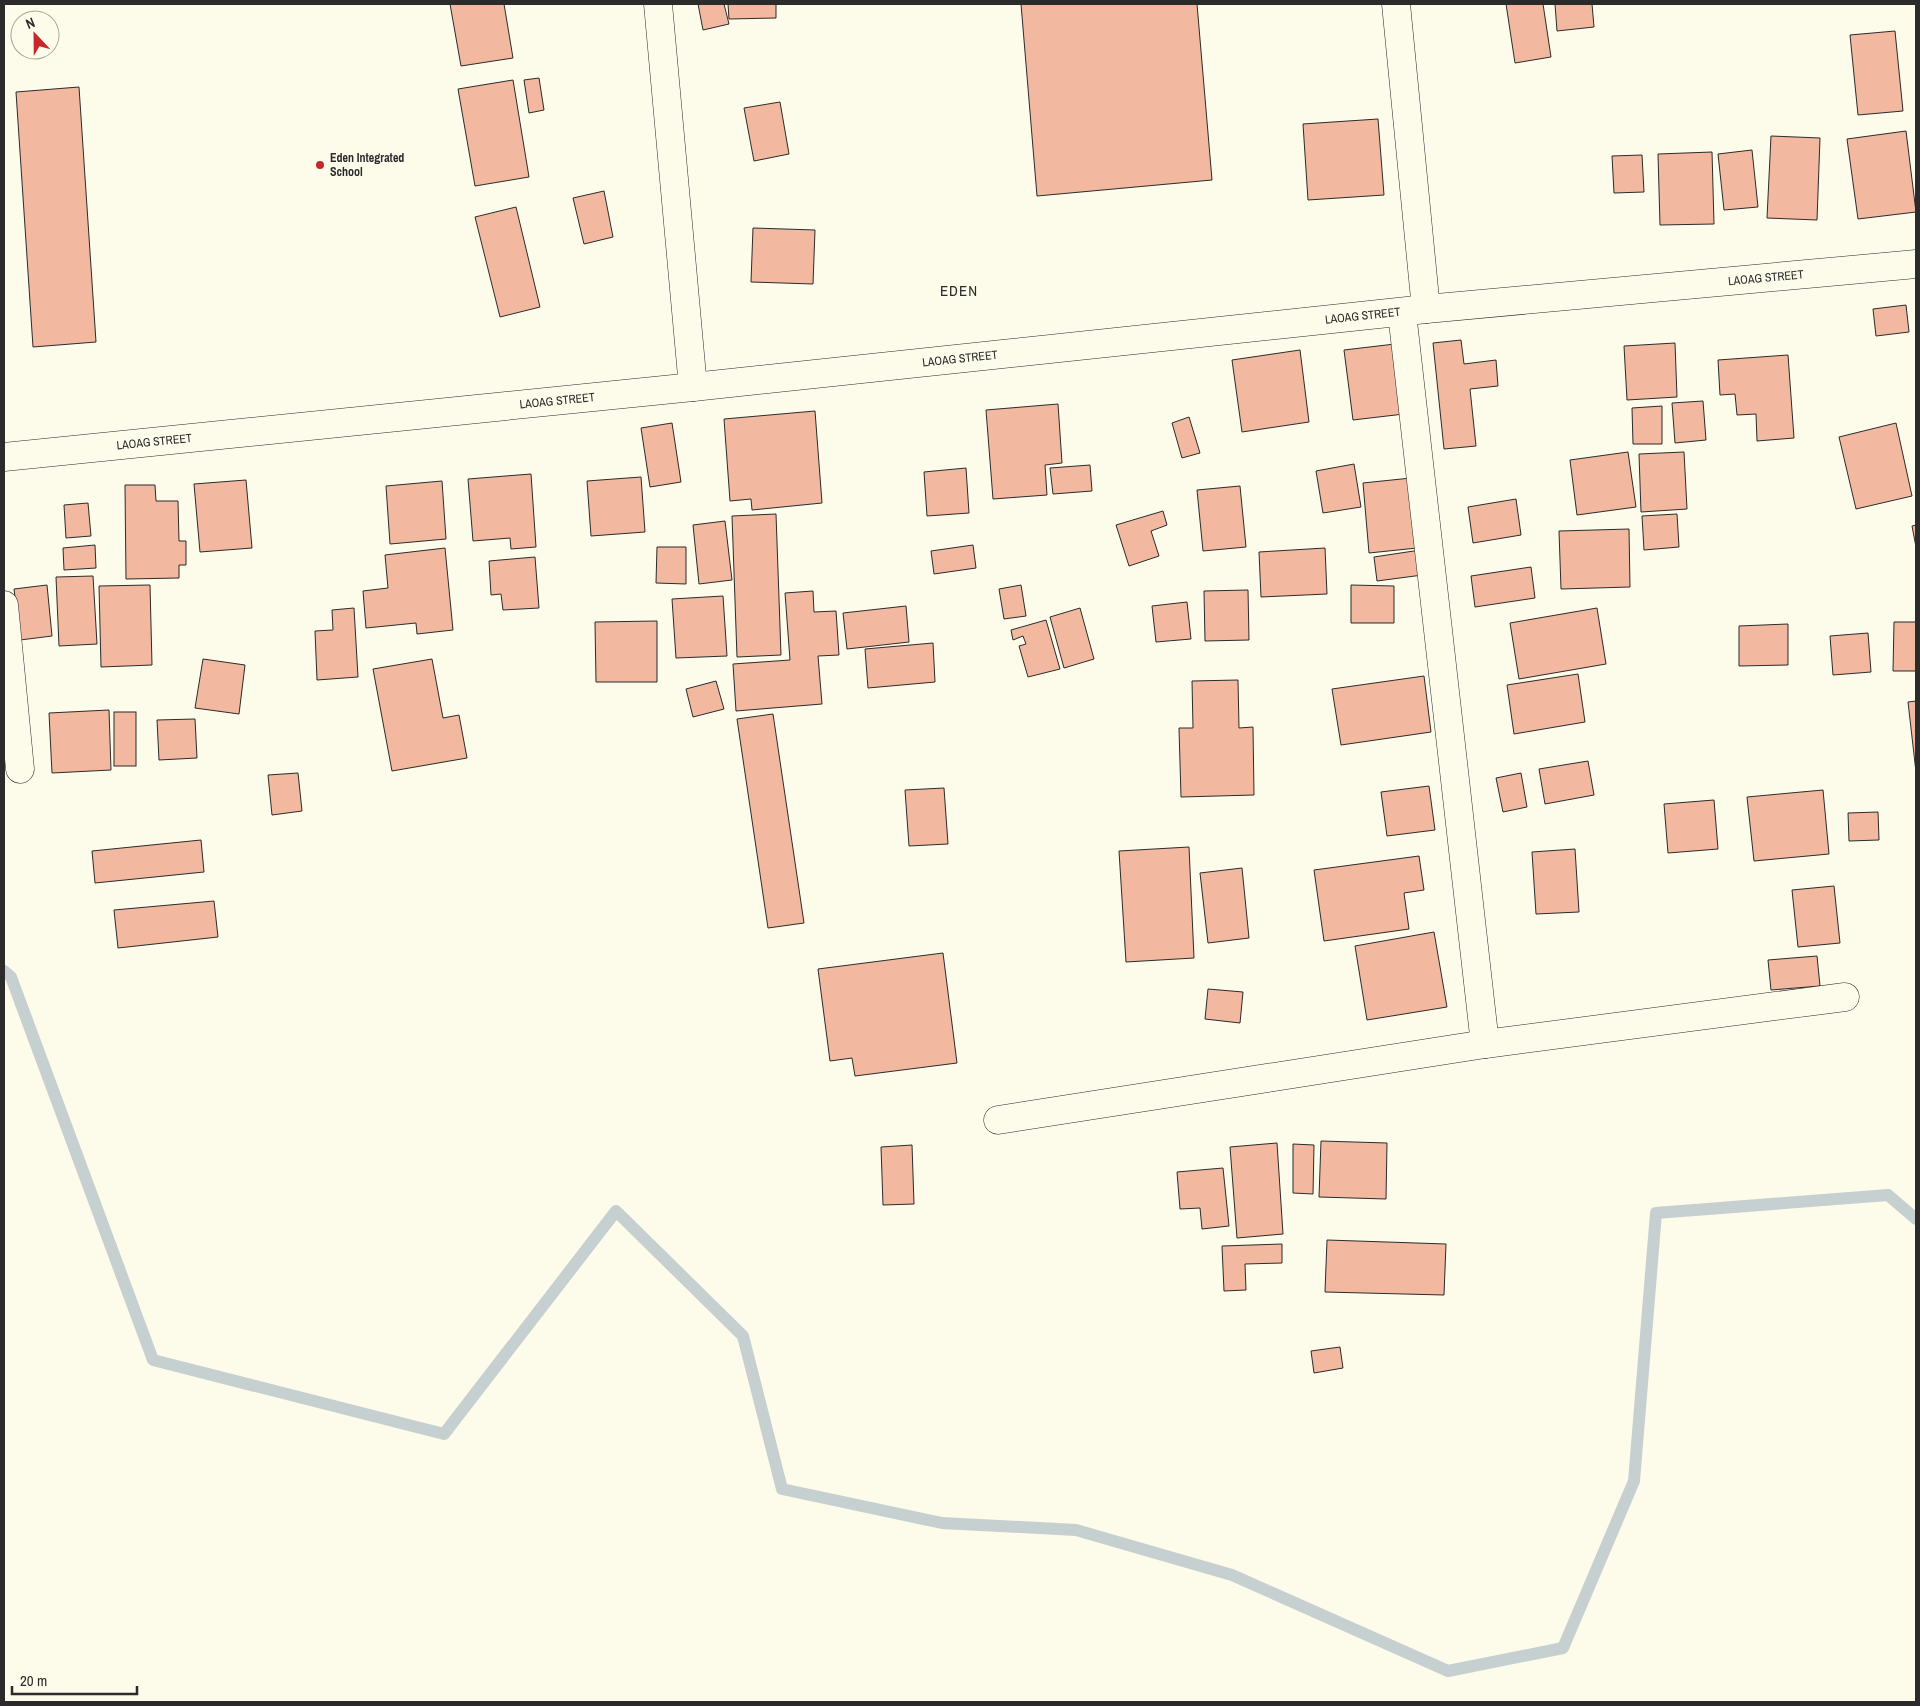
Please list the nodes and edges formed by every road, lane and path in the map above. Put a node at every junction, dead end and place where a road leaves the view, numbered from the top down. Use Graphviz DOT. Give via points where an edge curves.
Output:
graph roads {
  1 [pos="658,4"];
  2 [pos="1396,4"];
  3 [pos="1916,264"];
  4 [pos="1414,311"];
  5 [pos="693,387"];
  6 [pos="4,457"];
  7 [pos="4,604"];
  8 [pos="20,769"];
  9 [pos="1845,997"];
  10 [pos="1485,1044"];
  11 [pos="998,1120"];
  1 -- 5 [label="street"];
  2 -- 4 [label="street"];
  3 -- 4 [label="street, LAOAG STREET"];
  4 -- 5 [label="street, LAOAG STREET"];
  4 -- 10 [label="street"];
  5 -- 6 [label="street, LAOAG STREET"];
  7 -- 8 [label="street"];
  9 -- 10 [label="street"];
  10 -- 11 [label="street"];
}
